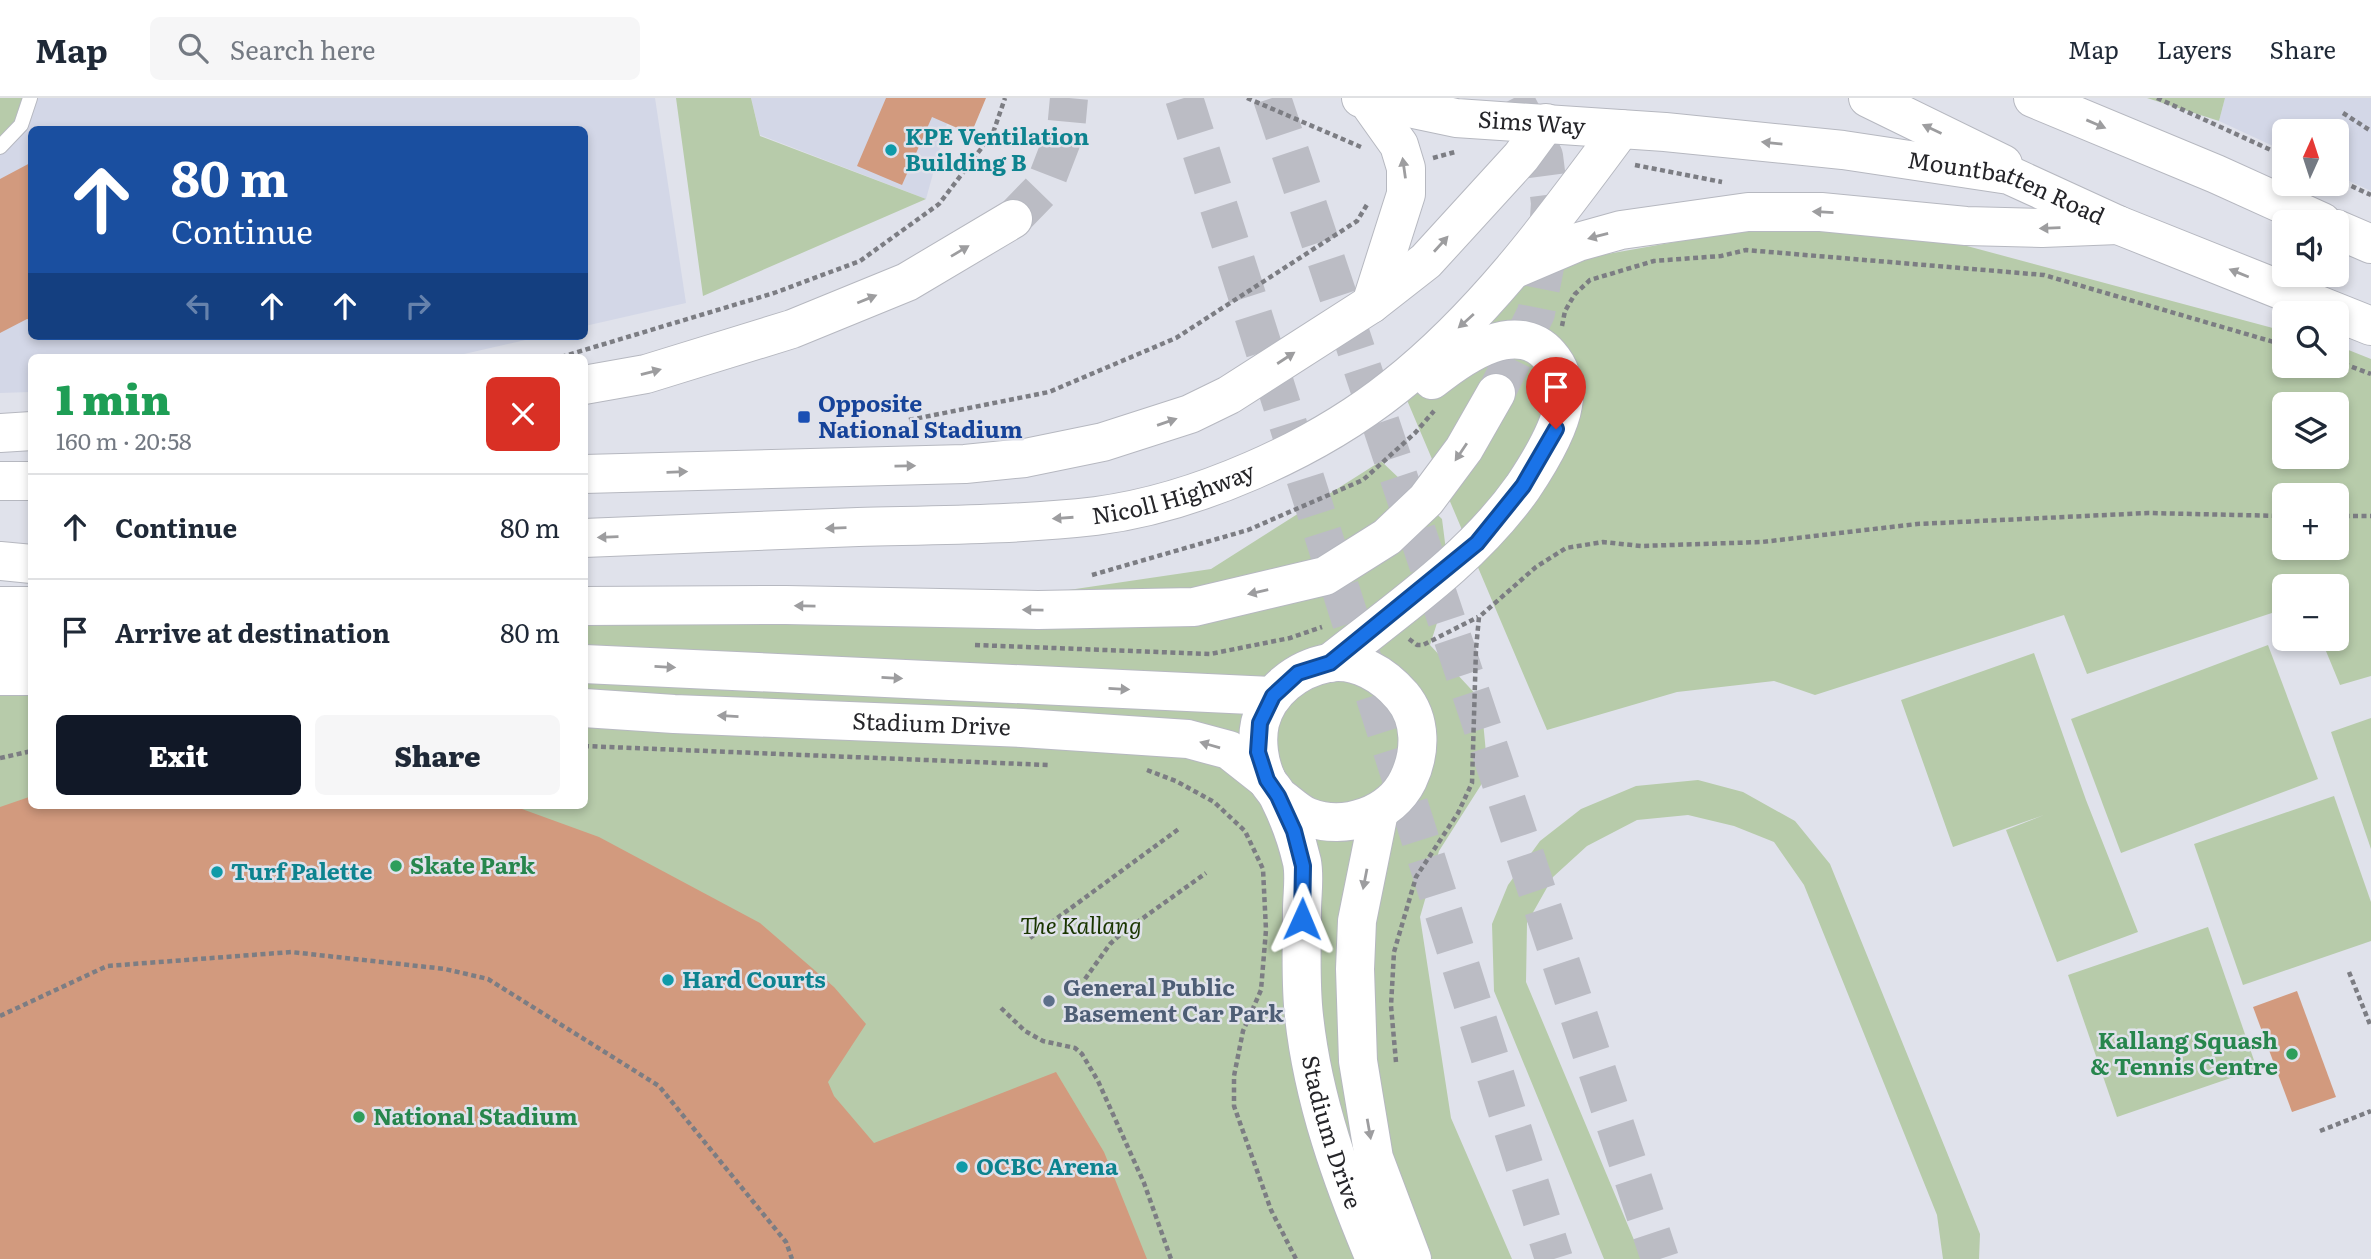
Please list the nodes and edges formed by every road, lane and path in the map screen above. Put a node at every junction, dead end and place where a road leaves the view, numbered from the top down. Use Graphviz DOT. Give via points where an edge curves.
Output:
graph roads {
  1 [pos="30,98"];
  2 [pos="1006,98"];
  3 [pos="1247,98"];
  4 [pos="1868,98"];
  5 [pos="2033,98"];
  6 [pos="2157,98"];
  7 [pos="1364,99"];
  8 [pos="1555,111"];
  9 [pos="1631,113"];
  10 [pos="2343,113"];
  11 [pos="2371,131"];
  12 [pos="0,147"];
  13 [pos="1363,148"];
  14 [pos="2272,151"];
  15 [pos="1641,166"];
  16 [pos="2009,175"];
  17 [pos="1734,182"];
  18 [pos="2349,185"];
  19 [pos="2371,195"];
  20 [pos="1369,200"];
  21 [pos="2296,210"];
  22 [pos="1013,219"];
  23 [pos="2118,225"];
  24 [pos="2349,235"];
  25 [pos="2371,244"];
  26 [pos="1746,250"];
  27 [pos="1512,271"];
  28 [pos="1371,304"];
  29 [pos="2371,326"];
  30 [pos="2272,342"];
  31 [pos="571,354"];
  32 [pos="2349,366"];
  33 [pos="2371,374"];
  34 [pos="588,384"];
  35 [pos="1496,393"];
  36 [pos="1440,403"];
  37 [pos="909,420"];
  38 [pos="28,431"];
  39 [pos="0,433"];
  40 [pos="588,474"];
  41 [pos="0,481"];
  42 [pos="28,481"];
  43 [pos="1178,497"];
  44 [pos="2272,516"];
  45 [pos="2349,516"];
  46 [pos="2371,516"];
  47 [pos="588,538"];
  48 [pos="0,552"];
  49 [pos="28,552"];
  50 [pos="0,561"];
  51 [pos="28,564"];
  52 [pos="1083,576"];
  53 [pos="0,606"];
  54 [pos="28,606"];
  55 [pos="588,606"];
  56 [pos="1329,624"];
  57 [pos="0,640"];
  58 [pos="28,641"];
  59 [pos="975,645"];
  60 [pos="1330,663"];
  61 [pos="588,664"];
  62 [pos="0,676"];
  63 [pos="28,676"];
  64 [pos="1273,696"];
  65 [pos="588,708"];
  66 [pos="588,746"];
  67 [pos="28,752"];
  68 [pos="0,758"];
  69 [pos="1061,765"];
  70 [pos="1143,769"];
  71 [pos="1273,788"];
  72 [pos="1379,812"];
  73 [pos="1180,828"];
  74 [pos="1206,873"];
  75 [pos="1030,938"];
  76 [pos="2349,972"];
  77 [pos="1085,979"];
  78 [pos="1001,1007"];
  79 [pos="0,1016"];
  80 [pos="2371,1027"];
  81 [pos="1396,1062"];
  82 [pos="2371,1111"];
  83 [pos="2320,1131"];
  84 [pos="792,1259"];
  85 [pos="1171,1259"];
  86 [pos="1296,1259"];
  87 [pos="1374,1259"];
  88 [pos="1412,1259"];
  1 -- 12 [label="lane" via="21,125"];
  2 -- 31 [label="path" via="993,133 939,204 860,261 774,293"];
  3 -- 13 [label="path"];
  16 -- 4 [label="main road, one-way" via="2002,162"];
  5 -- 21 [label="main road, one-way"];
  6 -- 14 [label="path"];
  7 -- 8 [label="main road, Sims Way" via="1456,118"];
  28 -- 7 [label="main road, one-way" via="1406,194 1406,168 1399,145"];
  8 -- 9 [label="main road, Sims Way"];
  28 -- 8 [label="main road, one-way" via="1426,261 1521,157"];
  16 -- 9 [label="main road, Mountbatten Road, one-way"];
  9 -- 27 [label="main road, Nicoll Highway"];
  10 -- 11 [label="path"];
  15 -- 17 [label="path"];
  16 -- 23 [label="main road, Mountbatten Road"];
  18 -- 19 [label="path"];
  20 -- 37 [label="path" via="1357,221 1176,338 1049,392"];
  34 -- 22 [label="main road, one-way" via="646,374 792,329 907,282"];
  23 -- 27 [label="main road, one-way" via="1966,226 1821,212 1748,212 1621,230 1578,242"];
  29 -- 23 [label="main road, Mountbatten Road, one-way"];
  24 -- 25 [label="main road"];
  26 -- 30 [label="path" via="2044,275"];
  27 -- 43 [label="main road, Nicoll Highway, one-way" via="1476,312 1394,388 1319,438 1255,469"];
  40 -- 28 [label="main road, one-way" via="965,464 1025,458 1102,442 1190,414 1229,395"];
  32 -- 33 [label="path"];
  35 -- 55 [label="main road, one-way" via="1464,449 1426,500 1387,537 1325,576 1194,607"];
  36 -- 52 [label="path" via="1415,433 1363,480 1248,530"];
  38 -- 39 [label="main road"];
  41 -- 42 [label="main road"];
  43 -- 47 [label="main road, Nicoll Highway, one-way" via="1097,516"];
  43 -- 60 [label="main road" via="1241,493 1316,461 1385,417 1464,355 1489,344 1509,339 1531,342 1547,352 1562,380 1563,405 1556,429 1523,486 1477,543"];
  44 -- 81 [label="path" via="2134,514 1917,524 1762,542 1640,546 1603,542 1566,548 1536,567 1479,617 1472,783 1416,877 1394,952 1391,1006"];
  45 -- 46 [label="path"];
  48 -- 49 [label="main road"];
  50 -- 51 [label="main road"];
  53 -- 54 [label="main road"];
  56 -- 59 [label="path" via="1290,638 1210,654"];
  57 -- 58 [label="main road"];
  60 -- 64 [label="main road, Stadium Drive" via="1298,673"];
  60 -- 72 [label="main road, Stadium Drive" via="1361,666 1389,680 1409,704 1419,733 1416,764 1402,791"];
  61 -- 64 [label="main road, Stadium Drive, one-way"];
  62 -- 63 [label="main road"];
  64 -- 71 [label="main road, Stadium Drive" via="1260,723 1258,752"];
  71 -- 65 [label="main road, Stadium Drive, one-way" via="1229,750 1188,738"];
  66 -- 69 [label="path"];
  67 -- 68 [label="path"];
  70 -- 86 [label="path" via="1214,802 1245,831 1263,869 1266,930 1261,990 1242,1031 1234,1106 1271,1210"];
  71 -- 72 [label="main road, Stadium Drive" via="1308,817 1344,822"];
  71 -- 87 [label="main road, Stadium Drive" via="1294,831 1303,866 1301,973 1313,1078"];
  72 -- 88 [label="main road, Stadium Drive, one-way" via="1357,920 1358,1061 1374,1158"];
  73 -- 75 [label="path"];
  74 -- 77 [label="path" via="1122,933"];
  76 -- 80 [label="path"];
  78 -- 85 [label="path" via="1025,1031 1082,1054 1144,1183"];
  79 -- 84 [label="path" via="107,966 291,952 445,969 488,979 659,1086 786,1242"];
  82 -- 83 [label="path"];
}
